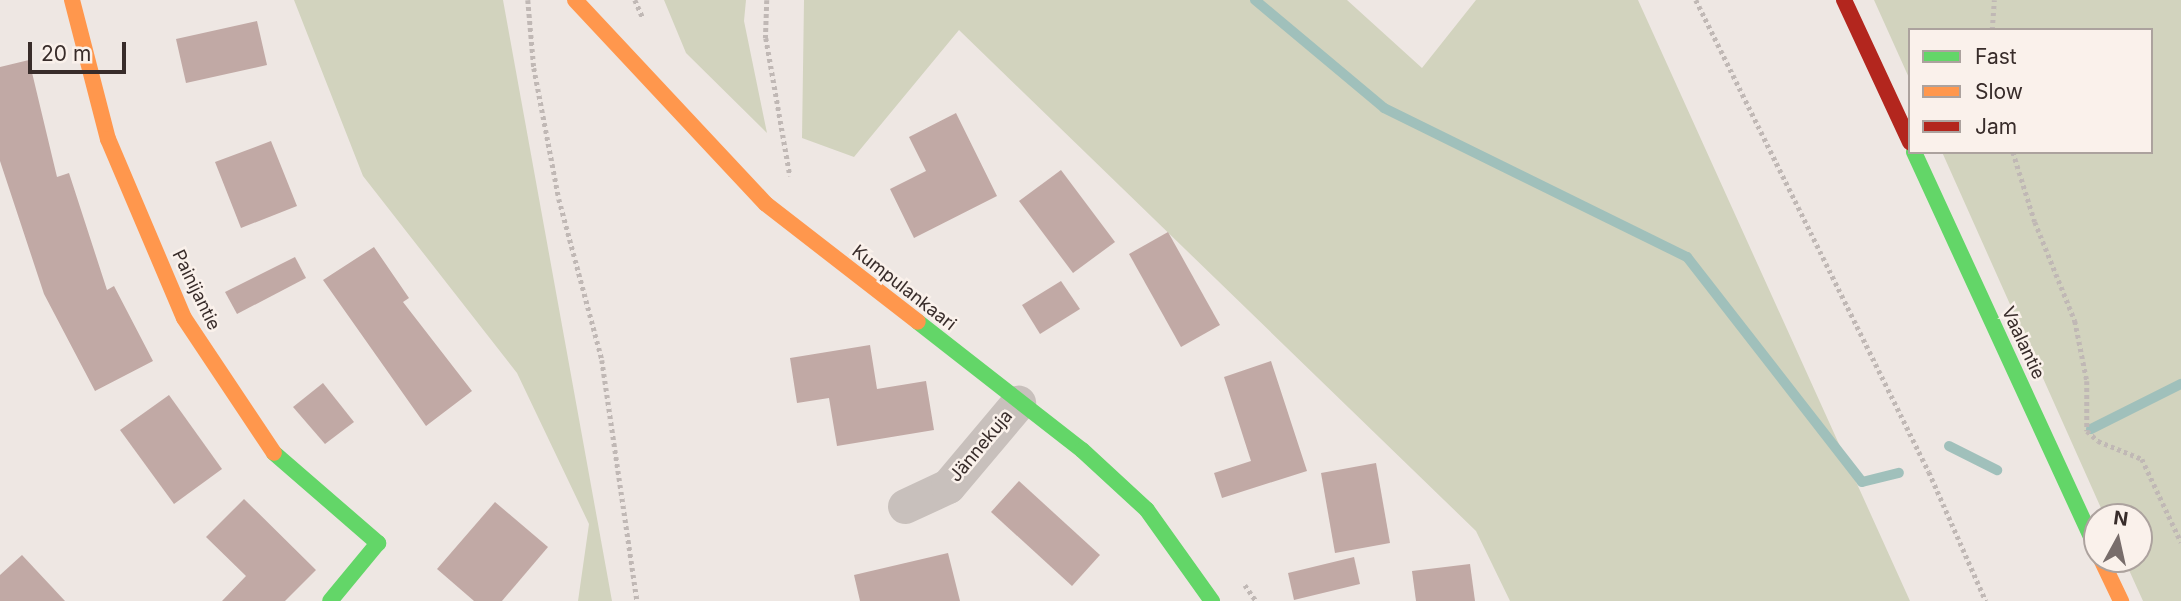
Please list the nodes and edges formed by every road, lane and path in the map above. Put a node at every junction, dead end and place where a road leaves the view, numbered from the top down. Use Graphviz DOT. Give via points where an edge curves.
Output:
graph roads {
  1 [pos="72,0"];
  2 [pos="528,0"];
  3 [pos="576,0"];
  4 [pos="767,0"];
  5 [pos="1696,0"];
  6 [pos="1844,0"];
  7 [pos="1994,0"];
  8 [pos="1992,28"];
  9 [pos="1908,138"];
  10 [pos="1915,154"];
  11 [pos="2014,154"];
  12 [pos="790,180"];
  13 [pos="1018,403"];
  14 [pos="905,506"];
  15 [pos="2083,520"];
  16 [pos="2181,542"];
  17 [pos="2108,573"];
  18 [pos="330,601"];
  19 [pos="637,601"];
  20 [pos="1212,601"];
  21 [pos="1986,601"];
  22 [pos="2121,601"];
  1 -- 18 [label="street, Painijantie" via="107,139 184,318 268,447 378,542"];
  2 -- 19 [label="path" via="534,68 559,199 602,359"];
  3 -- 13 [label="street, Kumpulankaari" via="766,204"];
  4 -- 12 [label="path" via="766,38"];
  5 -- 21 [label="path" via="1929,472"];
  6 -- 9 [label="street"];
  7 -- 8 [label="path"];
  10 -- 15 [label="street, Vaalantie"];
  11 -- 16 [label="path" via="2035,222 2076,321 2087,381 2087,431 2098,441 2142,459"];
  13 -- 14 [label="street, Jännekuja" via="948,486"];
  13 -- 20 [label="street, Kumpulankaari" via="1082,450 1147,510"];
  17 -- 22 [label="street"];
}
